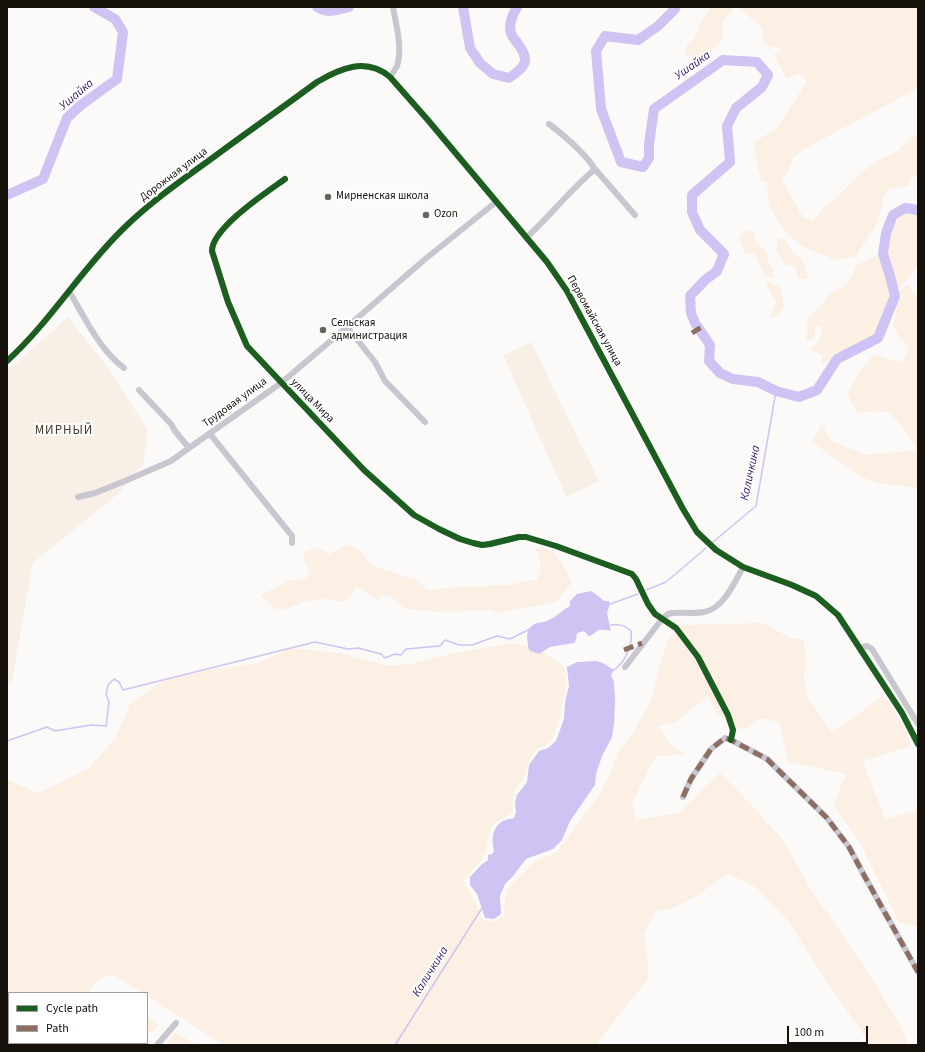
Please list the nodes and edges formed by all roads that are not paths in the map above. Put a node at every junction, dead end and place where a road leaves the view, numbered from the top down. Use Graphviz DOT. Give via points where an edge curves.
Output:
graph roads {
  1 [pos="393,7"];
  2 [pos="390,77"];
  3 [pos="549,124"];
  4 [pos="595,170"];
  5 [pos="285,179"];
  6 [pos="496,202"];
  7 [pos="635,215"];
  8 [pos="526,238"];
  9 [pos="69,291"];
  10 [pos="347,327"];
  11 [pos="7,361"];
  12 [pos="124,368"];
  13 [pos="281,383"];
  14 [pos="139,390"];
  15 [pos="425,422"];
  16 [pos="210,434"];
  17 [pos="189,448"];
  18 [pos="78,497"];
  19 [pos="292,543"];
  20 [pos="743,567"];
  21 [pos="662,619"];
  22 [pos="860,648"];
  23 [pos="625,667"];
  24 [pos="918,724"];
  25 [pos="731,740"];
  26 [pos="918,744"];
  27 [pos="683,797"];
  28 [pos="918,972"];
  29 [pos="176,1023"];
  30 [pos="157,1045"];
  1 -- 2 [label="street" via="399,51 397,66"];
  2 -- 6 [label="street, Первомайская улица"];
  2 -- 9 [label="street, Дорожная улица" via="384,72 361,66 333,73 317,82 167,190 125,226"];
  3 -- 4 [label="street" via="581,151"];
  4 -- 7 [label="street"];
  4 -- 8 [label="street" via="576,185"];
  5 -- 13 [label="street, улица Мира" via="255,199 217,235 212,247 228,302 247,346"];
  6 -- 8 [label="street, Первомайская улица"];
  6 -- 10 [label="street, Трудовая улица"];
  8 -- 20 [label="street, Первомайская улица" via="567,290 697,532 716,550"];
  9 -- 11 [label="street, Дорожная улица"];
  9 -- 12 [label="street" via="95,335"];
  10 -- 13 [label="street, Трудовая улица"];
  10 -- 15 [label="street" via="375,362 385,381"];
  13 -- 16 [label="street, Трудовая улица"];
  13 -- 21 [label="street, улица Мира" via="364,470 414,515 460,539 482,545 526,537 632,574 648,604"];
  14 -- 17 [label="street" via="172,424"];
  16 -- 17 [label="street, Трудовая улица"];
  16 -- 19 [label="street" via="292,536"];
  17 -- 18 [label="street, Трудовая улица" via="171,461 95,493"];
  20 -- 21 [label="street" via="724,598 710,610 702,613 672,613"];
  20 -- 22 [label="street, Первомайская улица" via="816,596 838,615"];
  21 -- 23 [label="street"];
  21 -- 25 [label="street, улица Мира" via="676,628 698,657 728,715 733,730"];
  22 -- 24 [label="street" via="872,648"];
  22 -- 26 [label="street, Первомайская улица" via="902,713"];
  25 -- 27 [label="street" via="725,738 711,749 691,779"];
  25 -- 28 [label="street" via="767,758 827,818 849,847"];
  29 -- 30 [label="street"];
}
